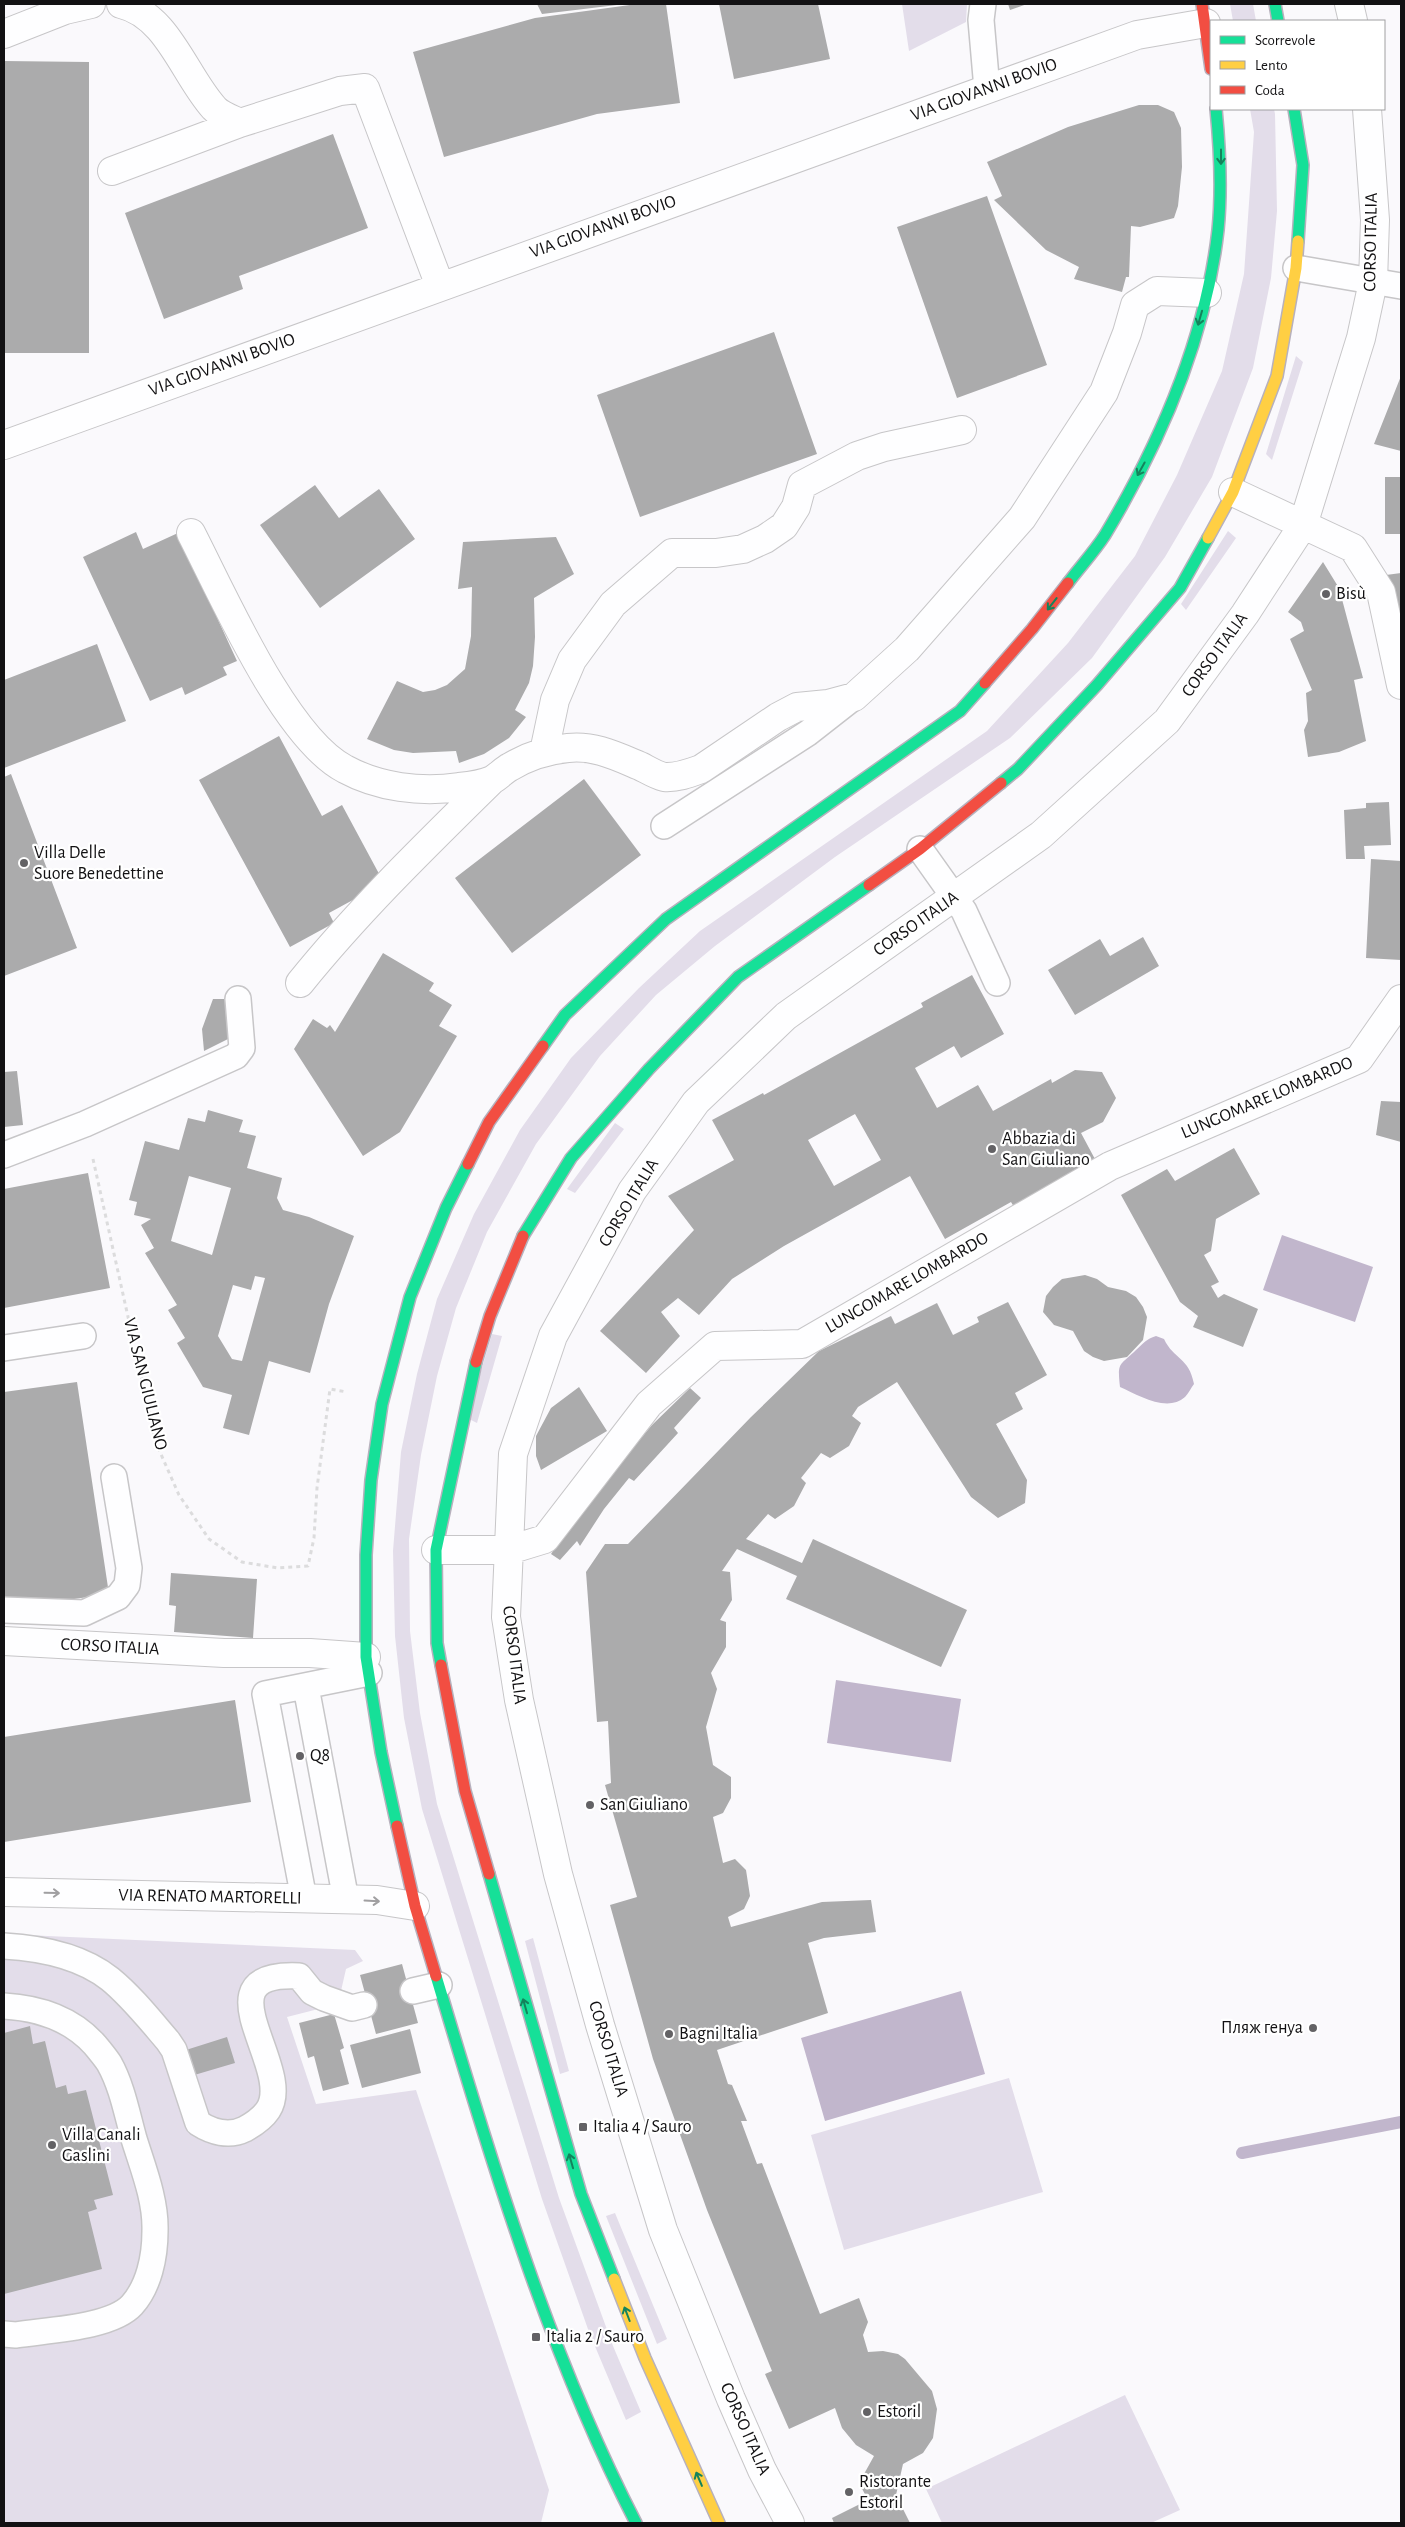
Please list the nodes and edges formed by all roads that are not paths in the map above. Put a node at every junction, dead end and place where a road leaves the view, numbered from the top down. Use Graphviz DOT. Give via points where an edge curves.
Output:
graph roads {
  1 [pos="91,4"];
  2 [pos="121,4"];
  3 [pos="983,4"];
  4 [pos="1275,4"];
  5 [pos="1349,4"];
  6 [pos="1204,13"];
  7 [pos="1278,20"];
  8 [pos="1353,20"];
  9 [pos="4,34"];
  10 [pos="1210,62"];
  11 [pos="987,89"];
  12 [pos="1216,110"];
  13 [pos="1294,110"];
  14 [pos="1367,110"];
  15 [pos="240,123"];
  16 [pos="112,171"];
  17 [pos="1296,268"];
  18 [pos="1373,282"];
  19 [pos="440,286"];
  20 [pos="1401,286"];
  21 [pos="1207,293"];
  22 [pos="962,430"];
  23 [pos="4,444"];
  24 [pos="1232,492"];
  25 [pos="1303,525"];
  26 [pos="191,533"];
  27 [pos="1401,686"];
  28 [pos="854,697"];
  29 [pos="544,752"];
  30 [pos="491,781"];
  31 [pos="664,826"];
  32 [pos="920,849"];
  33 [pos="954,897"];
  34 [pos="300,983"];
  35 [pos="997,983"];
  36 [pos="238,999"];
  37 [pos="1401,999"];
  38 [pos="4,1155"];
  39 [pos="83,1336"];
  40 [pos="4,1348"];
  41 [pos="114,1477"];
  42 [pos="436,1550"];
  43 [pos="509,1550"];
  44 [pos="4,1610"];
  45 [pos="4,1641"];
  46 [pos="368,1665"];
  47 [pos="306,1687"];
  48 [pos="4,1892"];
  49 [pos="304,1899"];
  50 [pos="346,1900"];
  51 [pos="415,1906"];
  52 [pos="4,1946"];
  53 [pos="439,1985"];
  54 [pos="413,1991"];
  55 [pos="364,2005"];
  56 [pos="4,2006"];
  57 [pos="4,2334"];
  58 [pos="636,2523"];
  59 [pos="719,2523"];
  60 [pos="790,2523"];
  1 -- 9 [label="street" via="65,10"];
  2 -- 15 [label="street" via="130,6 157,26 215,110"];
  3 -- 11 [label="lane" via="981,20"];
  4 -- 7 [label="main road"];
  5 -- 8 [label="street"];
  6 -- 10 [label="main road"];
  6 -- 11 [label="street, VIA GIOVANNI BOVIO"];
  11 -- 19 [label="street, VIA GIOVANNI BOVIO"];
  12 -- 21 [label="main road, one-way" via="1222,154 1218,230"];
  13 -- 17 [label="main road" via="1303,165"];
  14 -- 18 [label="street, CORSO ITALIA" via="1374,220"];
  15 -- 16 [label="street"];
  15 -- 19 [label="street" via="340,91 365,88"];
  17 -- 18 [label="lane"];
  17 -- 24 [label="main road" via="1276,376"];
  18 -- 20 [label="lane"];
  18 -- 25 [label="street, CORSO ITALIA" via="1361,338"];
  19 -- 23 [label="street, VIA GIOVANNI BOVIO"];
  21 -- 28 [label="street" via="1157,291 1135,304 1104,392 1022,518 907,648"];
  21 -- 46 [label="main road, one-way" via="1186,366 1148,456 1104,536 1032,629 960,712 666,919 565,1015 489,1122 446,1208 410,1297 382,1404 371,1480 366,1555"];
  22 -- 29 [label="street" via="857,456 802,484 796,507 784,526 743,549 672,553 613,604 572,660 555,700"];
  24 -- 25 [label="street"];
  24 -- 32 [label="main road" via="1180,588 1097,685 1018,769"];
  25 -- 27 [label="street" via="1353,548 1381,592"];
  25 -- 33 [label="street, CORSO ITALIA" via="1245,614 1167,721 1041,835"];
  26 -- 30 [label="street" via="292,719 318,748 343,769 376,783 436,789"];
  28 -- 29 [label="street" via="797,707 778,716 701,769 682,775 657,775 590,748"];
  28 -- 31 [label="lane" via="808,733"];
  29 -- 30 [label="street" via="511,766"];
  30 -- 34 [label="street" via="401,870 332,943"];
  32 -- 33 [label="lane"];
  32 -- 42 [label="main road" via="738,977 649,1069 571,1158 519,1242 490,1316 470,1383"];
  33 -- 35 [label="lane" via="964,910"];
  33 -- 43 [label="street, CORSO ITALIA" via="786,1016 696,1102 632,1191 553,1336 543,1364 513,1454"];
  36 -- 38 [label="lane" via="242,1048 236,1056 85,1124"];
  37 -- 43 [label="street, LUNGOMARE LOMBARDO" via="1359,1059 1110,1166 802,1344 715,1346 649,1404 545,1539"];
  39 -- 40 [label="lane"];
  41 -- 44 [label="lane" via="129,1568 127,1585 118,1597 84,1613"];
  42 -- 43 [label="street, LUNGOMARE LOMBARDO"];
  59 -- 42 [label="main road, one-way" via="644,2358 581,2194 521,1991 465,1791 437,1643"];
  43 -- 60 [label="street, CORSO ITALIA" via="506,1617 519,1700 558,1874 600,2026 663,2230 735,2408"];
  45 -- 46 [label="street, CORSO ITALIA" via="224,1653 310,1653"];
  46 -- 47 [label="lane"];
  46 -- 51 [label="main road" via="381,1752"];
  47 -- 49 [label="lane" via="265,1694"];
  47 -- 50 [label="lane"];
  48 -- 49 [label="street, VIA RENATO MARTORELLI, one-way"];
  49 -- 50 [label="street, VIA RENATO MARTORELLI"];
  50 -- 51 [label="street, VIA RENATO MARTORELLI, one-way" via="377,1900"];
  51 -- 53 [label="main road"];
  52 -- 55 [label="lane" via="54,1953 92,1967 110,1979 168,2041 174,2050 198,2123 215,2132 240,2131 258,2122 269,2109 273,2097 273,2081 251,2013 253,1989 261,1982 282,1976 299,1976 312,1992 324,1998 352,2008"];
  53 -- 54 [label="lane"];
  53 -- 58 [label="main road" via="496,2176 539,2296 601,2455"];
  56 -- 57 [label="lane" via="51,2014 79,2031 109,2063 151,2197 155,2230 153,2259 146,2285 123,2312 94,2322"];
}
